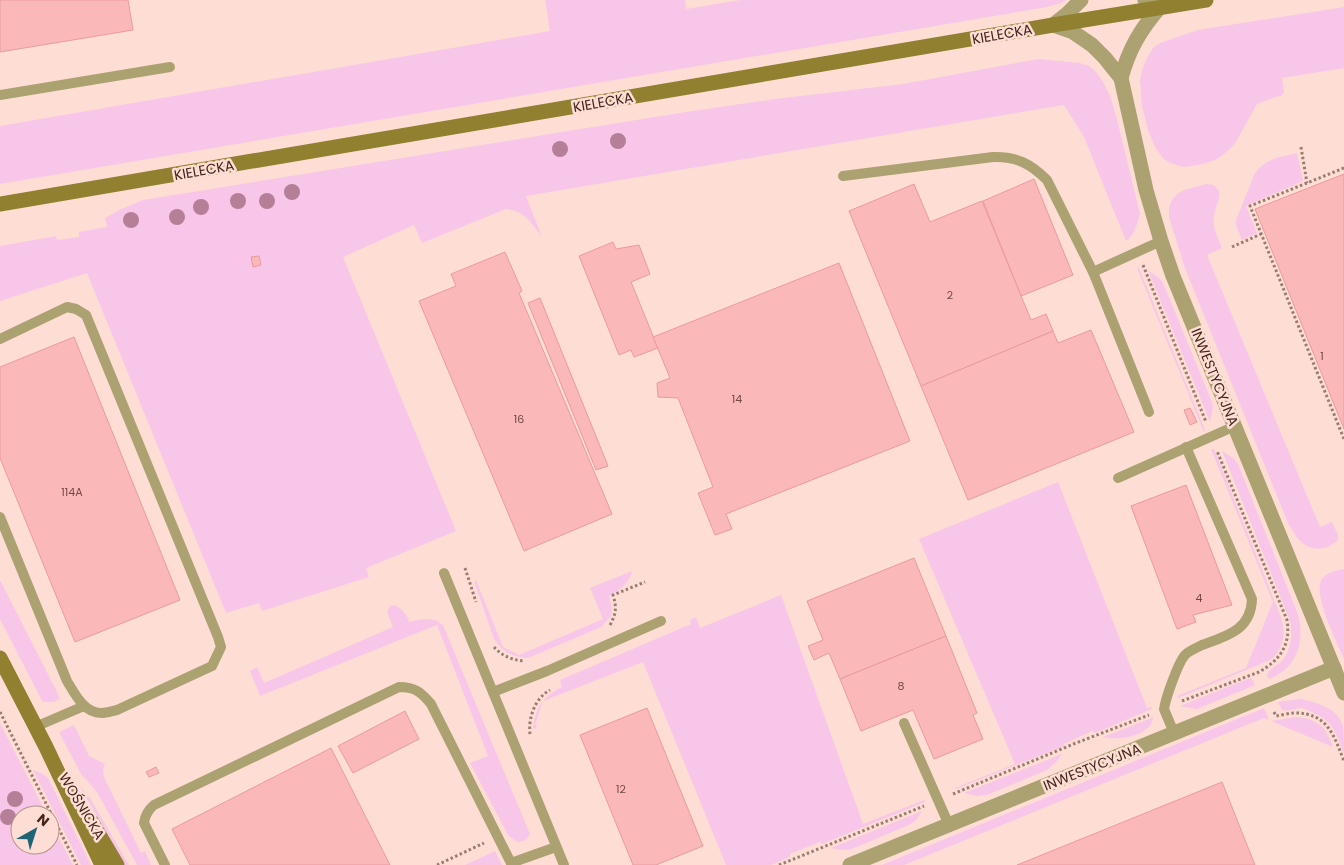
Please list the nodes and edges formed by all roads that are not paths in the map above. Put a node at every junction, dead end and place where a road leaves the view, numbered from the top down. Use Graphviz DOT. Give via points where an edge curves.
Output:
graph roads {
  1 [pos="1080,0"];
  2 [pos="1145,0"];
  3 [pos="1206,0"];
  4 [pos="1160,7"];
  5 [pos="1053,25"];
  6 [pos="170,67"];
  7 [pos="1121,78"];
  8 [pos="0,95"];
  9 [pos="843,176"];
  10 [pos="0,204"];
  11 [pos="1161,241"];
  12 [pos="1092,272"];
  13 [pos="0,339"];
  14 [pos="1149,412"];
  15 [pos="1235,426"];
  16 [pos="1186,447"];
  17 [pos="1118,478"];
  18 [pos="0,517"];
  19 [pos="444,573"];
  20 [pos="661,621"];
  21 [pos="0,658"];
  22 [pos="1334,668"];
  23 [pos="493,692"];
  24 [pos="1344,693"];
  25 [pos="84,706"];
  26 [pos="904,723"];
  27 [pos="35,727"];
  28 [pos="1174,733"];
  29 [pos="46,747"];
  30 [pos="949,825"];
  31 [pos="556,847"];
  32 [pos="511,864"];
  33 [pos="102,865"];
  34 [pos="117,865"];
  35 [pos="165,865"];
  36 [pos="564,865"];
  37 [pos="850,865"];
  1 -- 5 [label="street"];
  2 -- 4 [label="street"];
  3 -- 4 [label="main road, KIELECKA"];
  4 -- 5 [label="main road, KIELECKA"];
  4 -- 7 [label="street" via="1136,38"];
  5 -- 7 [label="street, INWESTYCYJNA" via="1073,32 1092,45"];
  5 -- 10 [label="main road, KIELECKA"];
  6 -- 8 [label="lane"];
  7 -- 11 [label="street, INWESTYCYJNA"];
  9 -- 12 [label="lane" via="1006,156 1028,164 1047,180"];
  11 -- 12 [label="lane"];
  11 -- 15 [label="street, INWESTYCYJNA"];
  12 -- 14 [label="lane"];
  13 -- 25 [label="lane" via="67,307 86,314 221,647 212,666 118,710 103,714"];
  15 -- 16 [label="lane"];
  15 -- 22 [label="street, INWESTYCYJNA"];
  16 -- 17 [label="lane"];
  16 -- 28 [label="lane" via="1252,599 1252,608 1248,619 1232,634 1195,648 1180,662 1164,709"];
  18 -- 25 [label="lane" via="67,681"];
  19 -- 23 [label="lane"];
  20 -- 23 [label="lane"];
  21 -- 27 [label="main road, WOŚNICKA"];
  22 -- 24 [label="street, INWESTYCYJNA"];
  22 -- 28 [label="street, INWESTYCYJNA"];
  23 -- 31 [label="lane"];
  25 -- 27 [label="lane"];
  26 -- 30 [label="lane"];
  27 -- 29 [label="main road, WOŚNICKA"];
  28 -- 30 [label="street, INWESTYCYJNA"];
  29 -- 33 [label="main road, WOŚNICKA"];
  29 -- 34 [label="main road, WOŚNICKA"];
  30 -- 37 [label="street, INWESTYCYJNA"];
  31 -- 32 [label="lane"];
  31 -- 36 [label="lane"];
  32 -- 35 [label="lane" via="431,704 415,689 399,687 154,805 145,816 144,823"];
}
